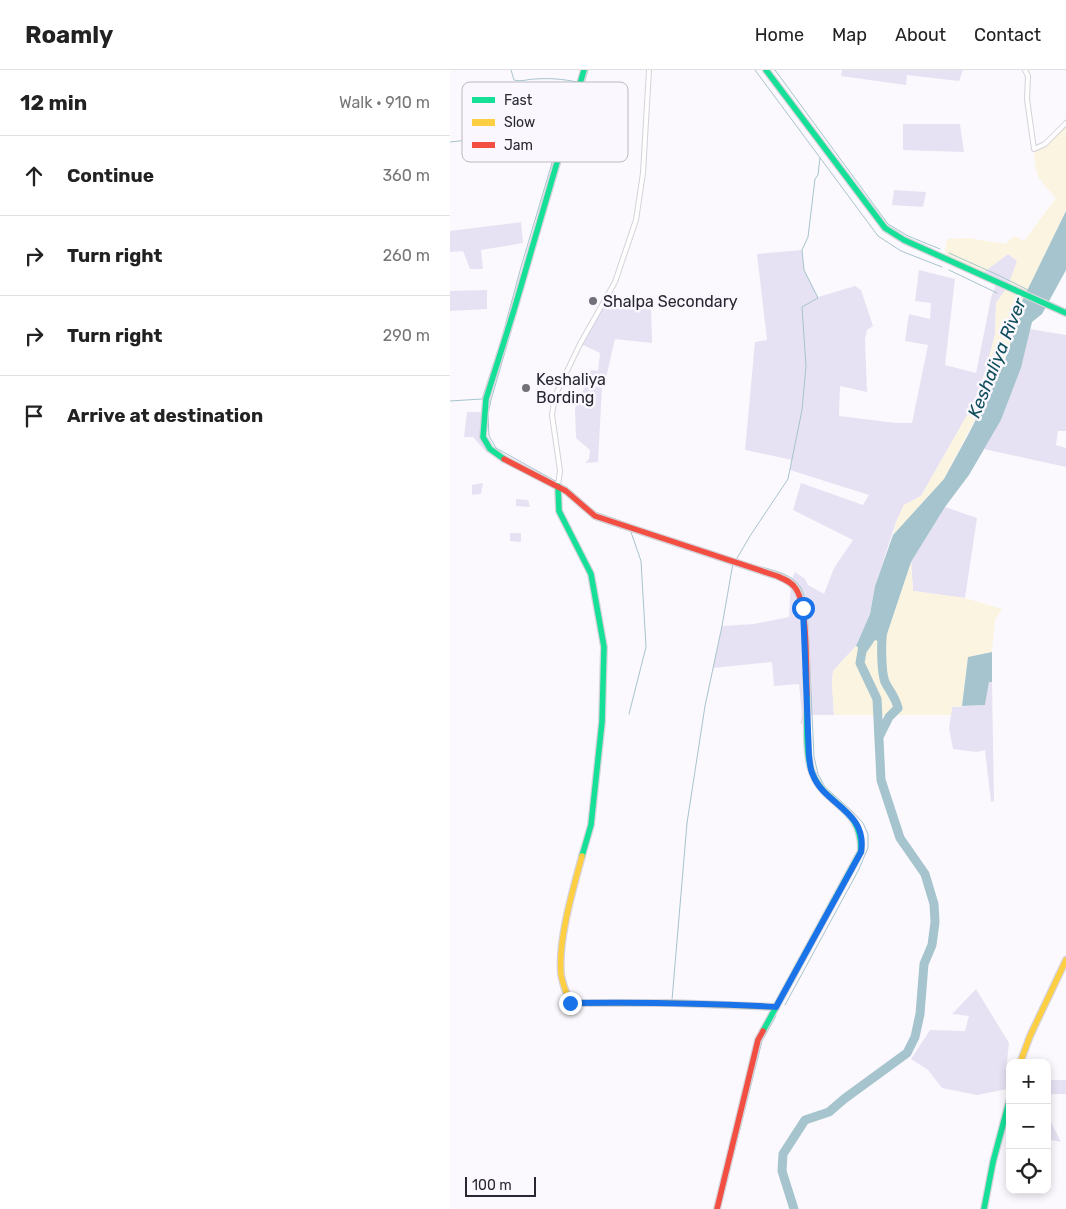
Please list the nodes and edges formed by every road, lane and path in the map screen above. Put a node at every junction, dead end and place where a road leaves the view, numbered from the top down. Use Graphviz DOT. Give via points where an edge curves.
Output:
graph roads {
  1 [pos="650,70"];
  2 [pos="766,70"];
  3 [pos="1025,70"];
  4 [pos="1066,123"];
  5 [pos="557,162"];
  6 [pos="1066,313"];
  7 [pos="559,484"];
  8 [pos="1066,960"];
  9 [pos="776,1007"];
  10 [pos="1021,1059"];
  11 [pos="1008,1104"];
  12 [pos="716,1209"];
  13 [pos="984,1209"];
  1 -- 7 [label="street" via="644,173 636,220 615,282 555,396 552,415"];
  2 -- 6 [label="street" via="885,228 904,240"];
  3 -- 4 [label="street" via="1034,150 1045,144"];
  5 -- 7 [label="street" via="486,400 483,437 490,448 506,460"];
  7 -- 9 [label="street" via="595,516 777,576 798,589 803,608 809,756 813,776 822,789 850,814 862,834 862,842 861,852"];
  7 -- 9 [label="street" via="559,510 590,574 604,647 602,722 591,825 571,897 561,952 561,975 570,1003"];
  8 -- 10 [label="street"];
  9 -- 12 [label="street" via="758,1040"];
  11 -- 13 [label="street"];
}
